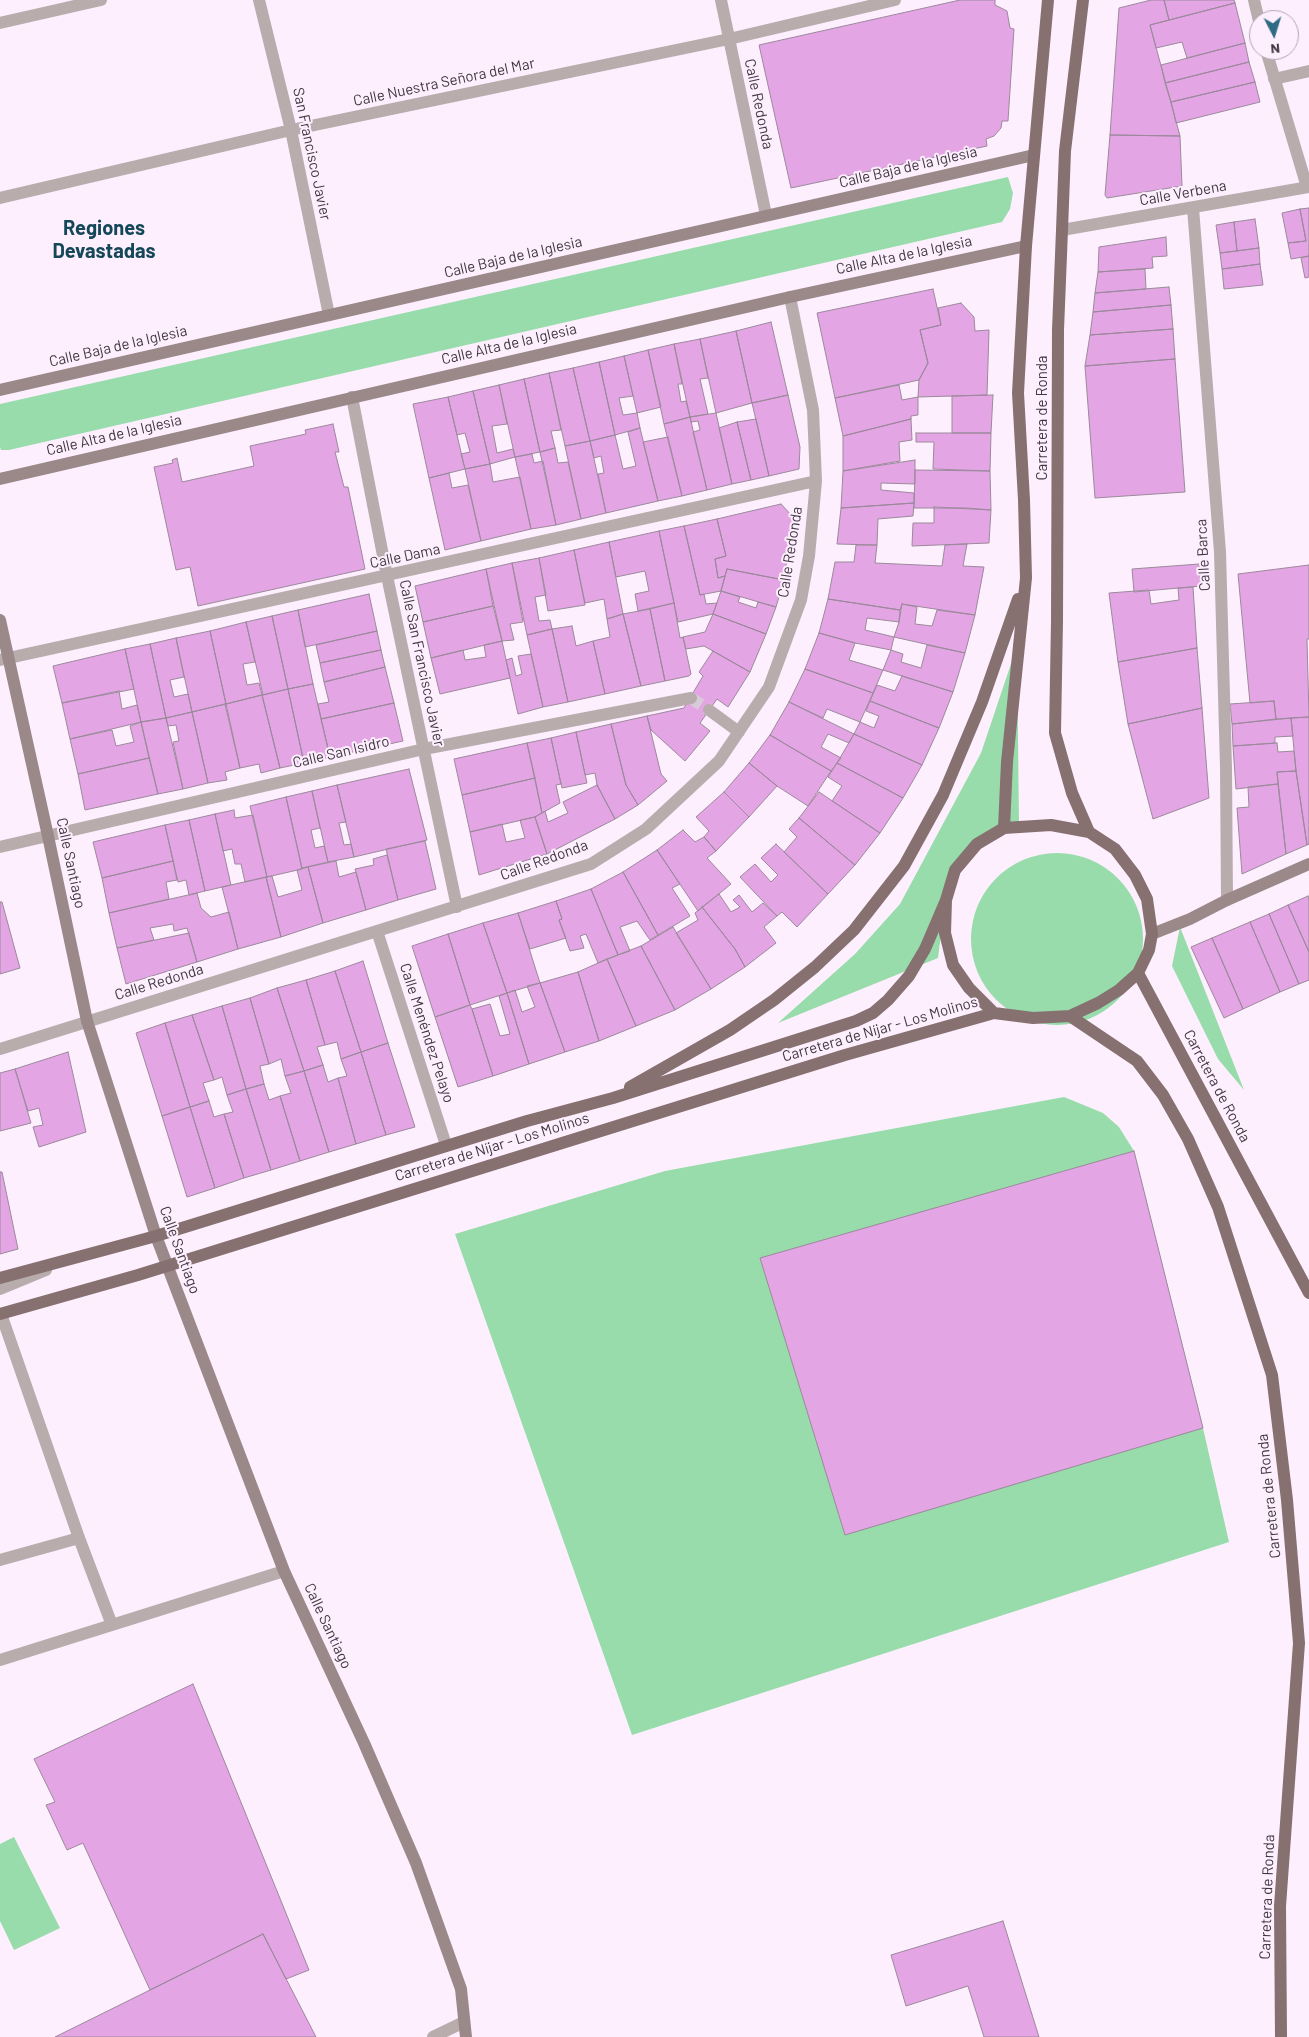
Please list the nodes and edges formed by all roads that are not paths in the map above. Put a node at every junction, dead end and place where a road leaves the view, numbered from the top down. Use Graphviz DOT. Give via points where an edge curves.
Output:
graph roads {
  1 [pos="101,0"];
  2 [pos="259,0"];
  3 [pos="721,0"];
  4 [pos="895,0"];
  5 [pos="1048,0"];
  6 [pos="1083,0"];
  7 [pos="0,23"];
  8 [pos="728,39"];
  9 [pos="1269,60"];
  10 [pos="1309,71"];
  11 [pos="1274,80"];
  12 [pos="291,130"];
  13 [pos="1034,155"];
  14 [pos="1308,187"];
  15 [pos="0,198"];
  16 [pos="1193,208"];
  17 [pos="766,215"];
  18 [pos="1062,230"];
  19 [pos="1026,246"];
  20 [pos="790,297"];
  21 [pos="330,315"];
  22 [pos="0,390"];
  23 [pos="352,397"];
  24 [pos="0,479"];
  25 [pos="816,481"];
  26 [pos="387,576"];
  27 [pos="1026,578"];
  28 [pos="0,620"];
  29 [pos="4,659"];
  30 [pos="691,698"];
  31 [pos="709,710"];
  32 [pos="739,732"];
  33 [pos="424,749"];
  34 [pos="1004,828"];
  35 [pos="1089,832"];
  36 [pos="48,836"];
  37 [pos="0,847"];
  38 [pos="1309,864"];
  39 [pos="946,900"];
  40 [pos="1227,900"];
  41 [pos="457,906"];
  42 [pos="377,931"];
  43 [pos="1152,934"];
  44 [pos="1138,973"];
  45 [pos="994,1013"];
  46 [pos="1070,1016"];
  47 [pos="87,1021"];
  48 [pos="0,1049"];
  49 [pos="613,1098"];
  50 [pos="446,1145"];
  51 [pos="156,1236"];
  52 [pos="80,1256"];
  53 [pos="167,1266"];
  54 [pos="0,1278"];
  55 [pos="0,1289"];
  56 [pos="1309,1293"];
  57 [pos="1,1314"];
  58 [pos="79,1538"];
  59 [pos="0,1560"];
  60 [pos="284,1571"];
  61 [pos="112,1625"];
  62 [pos="0,1660"];
  63 [pos="464,2022"];
  64 [pos="433,2037"];
  65 [pos="466,2037"];
  66 [pos="1280,2037"];
  1 -- 7 [label="street"];
  2 -- 12 [label="street, San Francisco Javier"];
  3 -- 8 [label="street, Calle Redonda"];
  4 -- 8 [label="street, Calle Nuestra Señora del Mar"];
  5 -- 13 [label="main road, Carretera de Ronda"];
  6 -- 18 [label="main road, Carretera de Ronda" via="1065,151"];
  8 -- 12 [label="street, Calle Nuestra Señora del Mar"];
  8 -- 17 [label="street, Calle Redonda"];
  9 -- 11 [label="street"];
  10 -- 11 [label="street"];
  11 -- 14 [label="street"];
  12 -- 15 [label="street, Calle Nuestra Señora del Mar"];
  12 -- 21 [label="street, San Francisco Javier"];
  13 -- 17 [label="street, Calle Baja de la Iglesia"];
  13 -- 19 [label="main road, Carretera de Ronda"];
  14 -- 16 [label="street, Calle Verbena"];
  16 -- 18 [label="street, Calle Verbena"];
  16 -- 40 [label="street, Calle Barca" via="1220,552"];
  17 -- 21 [label="street, Calle Baja de la Iglesia"];
  18 -- 35 [label="main road, Carretera de Ronda" via="1058,330 1055,733 1072,793"];
  19 -- 20 [label="street, Calle Alta de la Iglesia"];
  19 -- 27 [label="main road, Carretera de Ronda" via="1018,393"];
  20 -- 23 [label="street, Calle Alta de la Iglesia"];
  20 -- 25 [label="street, Calle Redonda" via="813,410"];
  21 -- 22 [label="street, Calle Baja de la Iglesia"];
  23 -- 24 [label="street, Calle Alta de la Iglesia"];
  23 -- 26 [label="street, Calle San Francisco Javier"];
  25 -- 26 [label="street, Calle Dama"];
  25 -- 32 [label="street, Calle Redonda" via="801,600 769,687"];
  26 -- 29 [label="street, Calle Dama"];
  26 -- 33 [label="street, Calle San Francisco Javier"];
  27 -- 34 [label="main road, Carretera de Ronda" via="1007,762"];
  27 -- 49 [label="main road" via="982,702 944,795 904,866 854,930 774,1000 730,1030"];
  28 -- 29 [label="street, Calle Santiago"];
  29 -- 36 [label="street, Calle Santiago"];
  30 -- 33 [label="street, Calle San Isidro"];
  31 -- 32 [label="street"];
  32 -- 41 [label="street, Calle Redonda" via="719,761 646,829 591,864"];
  33 -- 36 [label="street, Calle San Isidro"];
  33 -- 41 [label="street, Calle San Francisco Javier"];
  34 -- 35 [label="main road" via="1051,825"];
  34 -- 39 [label="main road" via="978,844 955,870"];
  35 -- 43 [label="main road" via="1115,849 1135,875 1147,899"];
  36 -- 37 [label="street, Calle San Isidro"];
  36 -- 47 [label="street, Calle Santiago"];
  38 -- 40 [label="street"];
  39 -- 45 [label="main road" via="945,932 953,965 969,988"];
  39 -- 49 [label="main road" via="925,949 909,976 873,1013"];
  40 -- 43 [label="street"];
  41 -- 42 [label="street, Calle Redonda"];
  42 -- 47 [label="street, Calle Redonda"];
  42 -- 50 [label="street, Calle Menéndez Pelayo"];
  43 -- 44 [label="main road" via="1149,950"];
  44 -- 46 [label="main road" via="1119,990"];
  44 -- 56 [label="main road, Carretera de Ronda"];
  45 -- 46 [label="main road" via="1033,1018"];
  45 -- 53 [label="main road, Carretera de Níjar - Los Molinos" via="844,1054"];
  46 -- 66 [label="main road, Carretera de Ronda" via="1137,1061 1167,1102 1188,1139 1218,1207 1272,1375 1299,1643 1280,1906"];
  47 -- 48 [label="street, Calle Redonda"];
  47 -- 51 [label="street, Calle Santiago"];
  49 -- 50 [label="main road, Carretera de Níjar - Los Molinos"];
  50 -- 51 [label="main road, Carretera de Níjar - Los Molinos"];
  51 -- 52 [label="main road, Carretera de Níjar - Los Molinos"];
  51 -- 53 [label="street, Calle Santiago"];
  52 -- 54 [label="main road, Carretera de Níjar - Los Molinos"];
  52 -- 55 [label="street"];
  53 -- 57 [label="main road, Carretera de Níjar - Los Molinos"];
  53 -- 60 [label="street, Calle Santiago"];
  57 -- 58 [label="street"];
  58 -- 59 [label="street"];
  58 -- 61 [label="street"];
  60 -- 61 [label="street"];
  60 -- 63 [label="street, Calle Santiago" via="416,1863 460,1989"];
  61 -- 62 [label="street"];
  63 -- 64 [label="street"];
  63 -- 65 [label="street, Calle Santiago"];
}
